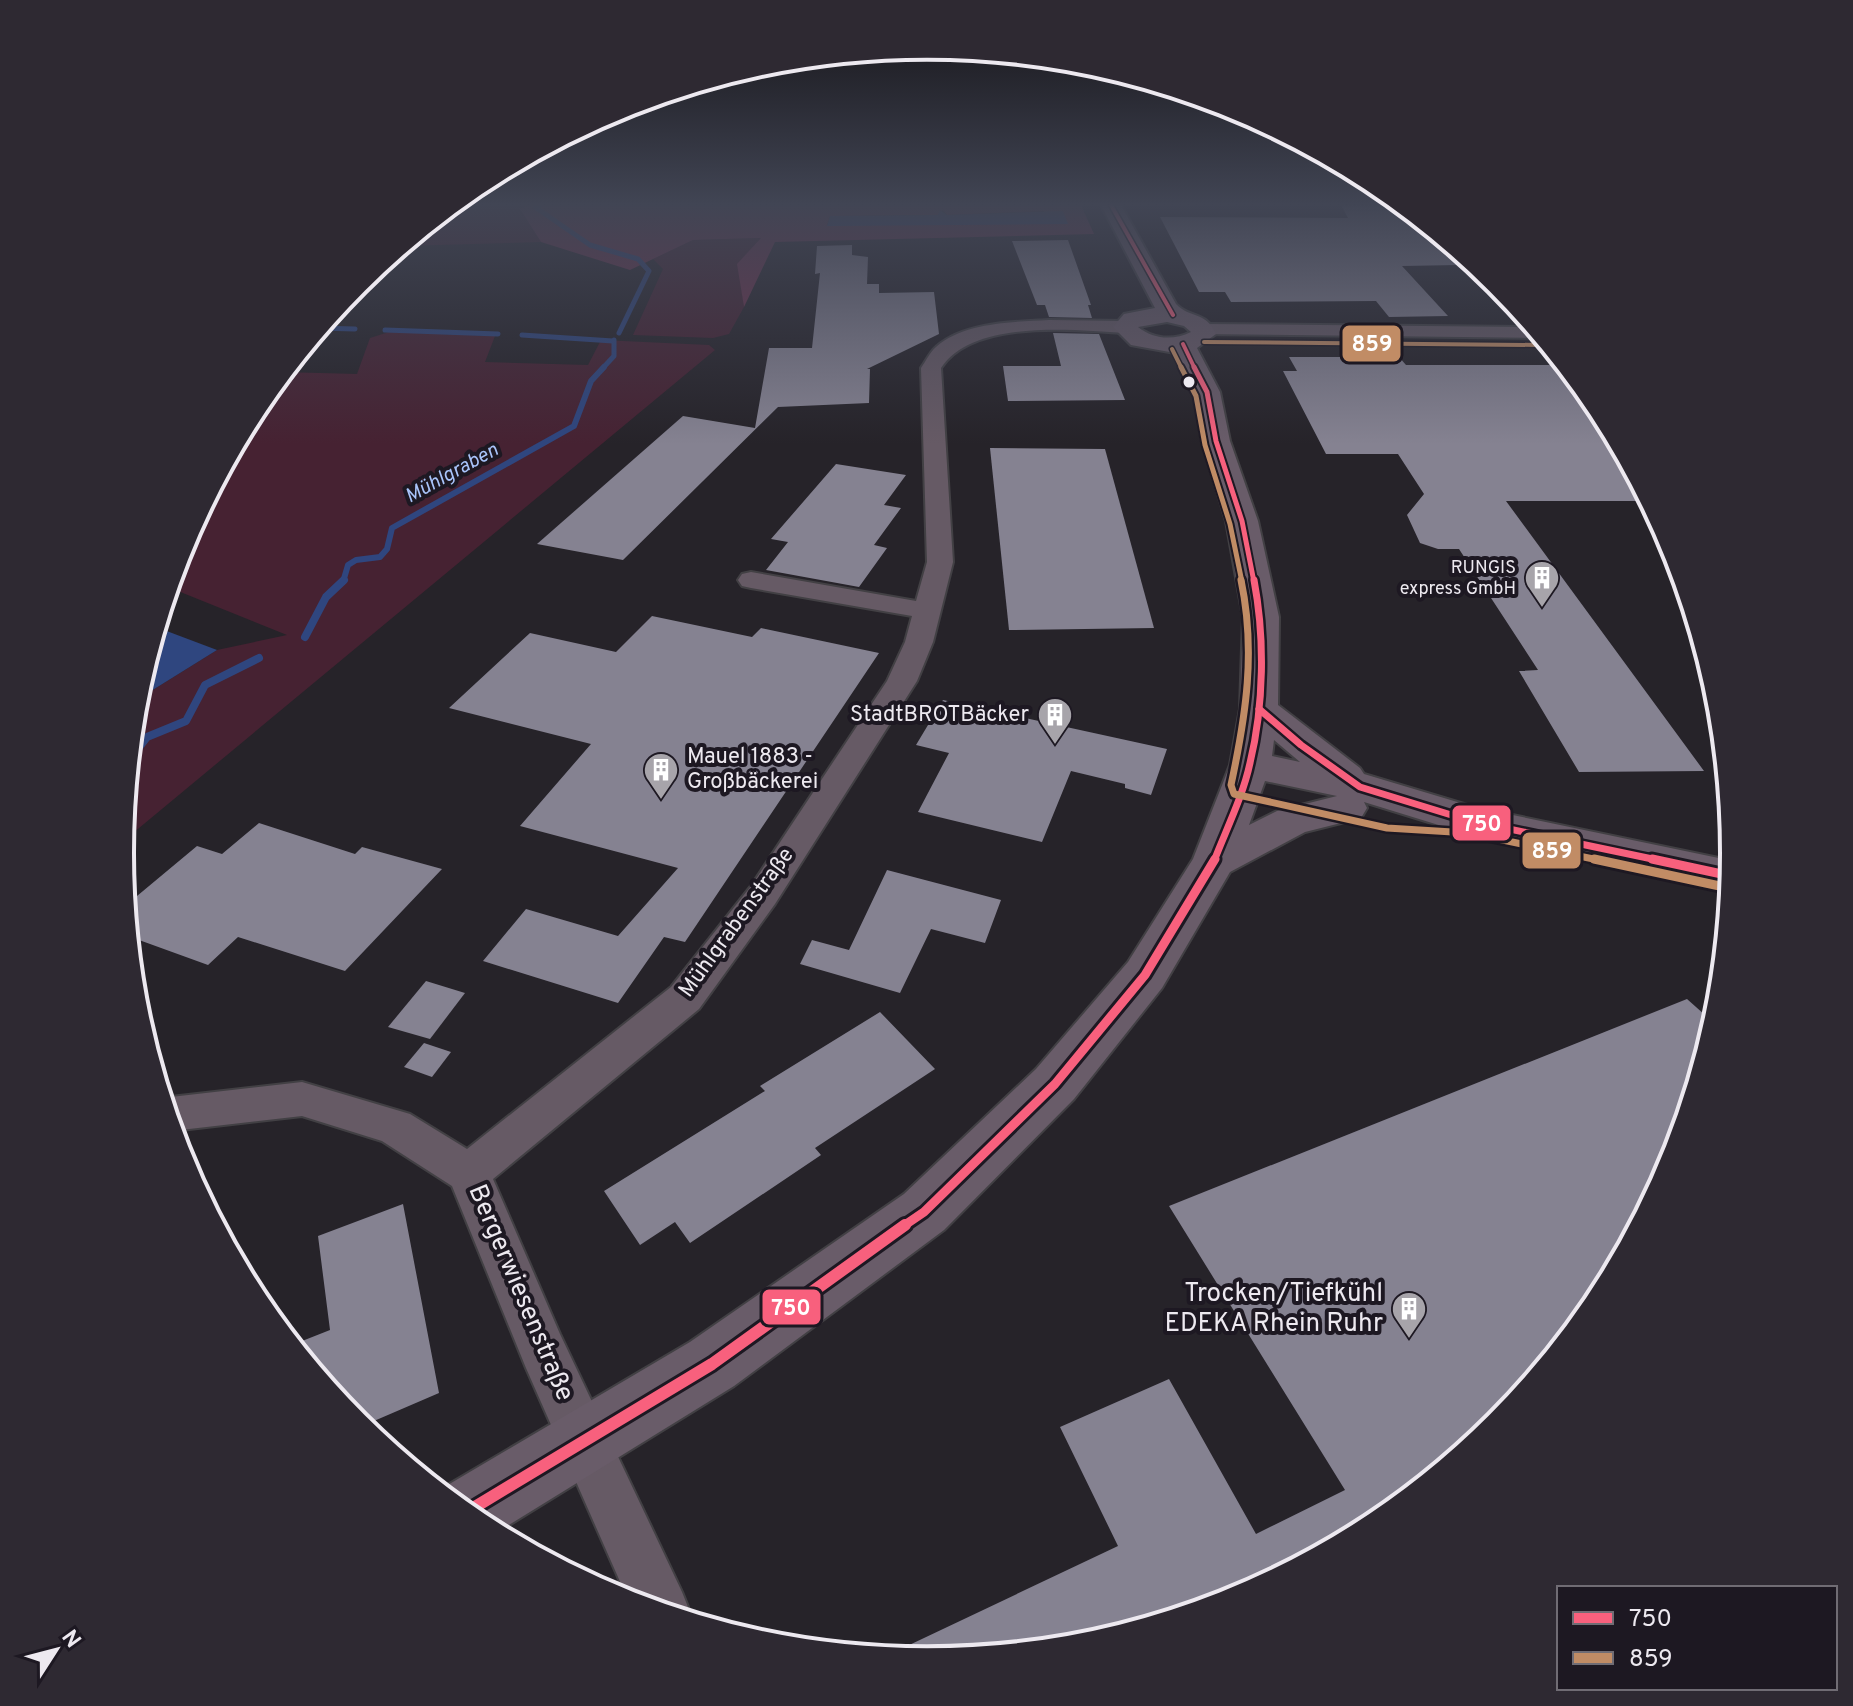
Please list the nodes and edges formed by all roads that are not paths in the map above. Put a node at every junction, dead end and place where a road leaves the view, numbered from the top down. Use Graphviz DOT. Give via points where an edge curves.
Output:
graph roads {
  1 [pos="1135,285"];
  2 [pos="1149,319"];
  3 [pos="1526,333"];
  4 [pos="1183,339"];
  5 [pos="751,580"];
  6 [pos="928,611"];
  7 [pos="1259,709"];
  8 [pos="1246,776"];
  9 [pos="1353,798"];
  10 [pos="1214,861"];
  11 [pos="1719,874"];
  12 [pos="178,1113"];
  13 [pos="469,1173"];
  14 [pos="585,1442"];
  15 [pos="477,1506"];
  16 [pos="656,1598"];
  1 -- 2 [label="main road"];
  2 -- 4 [label="main road" via="1140,340"];
  2 -- 4 [label="main road" via="1194,321"];
  2 -- 6 [label="street, Mühlgrabenstraße" via="1005,329 956,343 938,355 931,368 940,562"];
  3 -- 4 [label="street"];
  4 -- 7 [label="main road" via="1183,393 1216,441 1242,521 1261,617"];
  5 -- 6 [label="street"];
  6 -- 13 [label="street, Mühlgrabenstraße" via="902,681 763,895 685,998"];
  7 -- 8 [label="main road"];
  7 -- 9 [label="main road"];
  8 -- 9 [label="main road"];
  8 -- 10 [label="main road"];
  9 -- 10 [label="main road" via="1292,821"];
  9 -- 11 [label="main road" via="1389,816 1471,821"];
  10 -- 14 [label="main road" via="1145,975 1065,1072 924,1212 712,1364"];
  12 -- 13 [label="street, Bergerwiesenstraße" via="302,1099 395,1127"];
  13 -- 14 [label="street, Bergerwiesenstraße"];
  14 -- 15 [label="main road"];
  14 -- 16 [label="street, Bergerwiesenstraße"];
}
